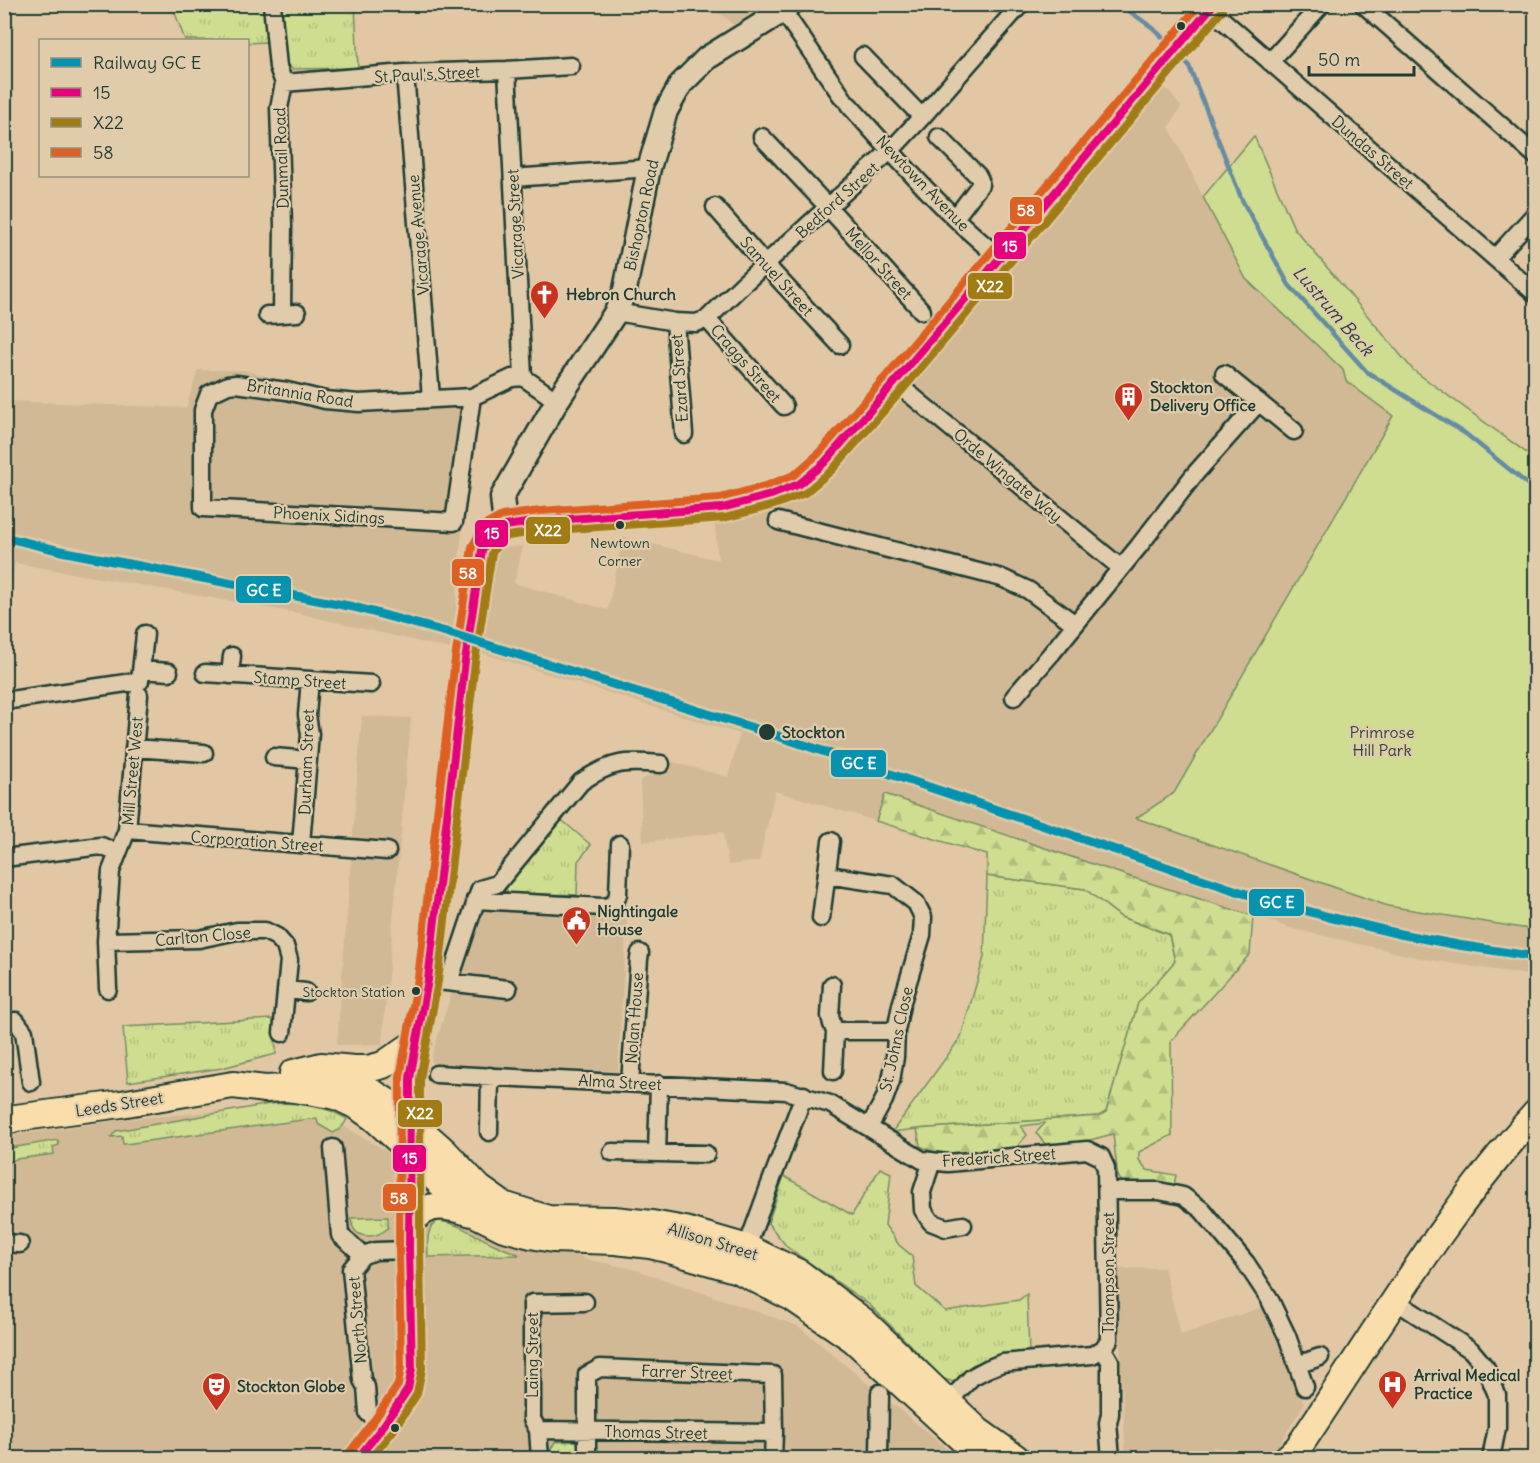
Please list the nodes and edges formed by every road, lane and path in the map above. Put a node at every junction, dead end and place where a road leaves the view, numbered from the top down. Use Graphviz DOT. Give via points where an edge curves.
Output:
graph roads {
  1 [pos="272,4"];
  2 [pos="1021,4"];
  3 [pos="1322,4"];
  4 [pos="1363,4"];
  5 [pos="1212,7"];
  6 [pos="786,8"];
  7 [pos="863,56"];
  8 [pos="1270,62"];
  9 [pos="571,66"];
  10 [pos="507,70"];
  11 [pos="405,73"];
  12 [pos="284,83"];
  13 [pos="922,117"];
  14 [pos="762,137"];
  15 [pos="939,137"];
  16 [pos="891,150"];
  17 [pos="1536,156"];
  18 [pos="649,168"];
  19 [pos="513,178"];
  20 [pos="715,207"];
  21 [pos="828,207"];
  22 [pos="1536,213"];
  23 [pos="955,218"];
  24 [pos="1000,258"];
  25 [pos="1495,258"];
  26 [pos="765,264"];
  27 [pos="1536,294"];
  28 [pos="922,311"];
  29 [pos="616,312"];
  30 [pos="282,314"];
  31 [pos="707,319"];
  32 [pos="675,322"];
  33 [pos="840,345"];
  34 [pos="1224,374"];
  35 [pos="523,377"];
  36 [pos="895,382"];
  37 [pos="472,397"];
  38 [pos="431,398"];
  39 [pos="557,401"];
  40 [pos="1259,402"];
  41 [pos="784,406"];
  42 [pos="1294,431"];
  43 [pos="684,434"];
  44 [pos="203,508"];
  45 [pos="778,521"];
  46 [pos="505,526"];
  47 [pos="1121,568"];
  48 [pos="1076,624"];
  49 [pos="145,634"];
  50 [pos="232,656"];
  51 [pos="142,670"];
  52 [pos="169,672"];
  53 [pos="205,673"];
  54 [pos="230,675"];
  55 [pos="310,680"];
  56 [pos="371,684"];
  57 [pos="139,694"];
  58 [pos="1014,697"];
  59 [pos="4,700"];
  60 [pos="134,748"];
  61 [pos="204,753"];
  62 [pos="274,757"];
  63 [pos="308,760"];
  64 [pos="661,765"];
  65 [pos="127,830"];
  66 [pos="831,841"];
  67 [pos="302,844"];
  68 [pos="620,844"];
  69 [pos="387,851"];
  70 [pos="118,853"];
  71 [pos="4,858"];
  72 [pos="826,875"];
  73 [pos="475,900"];
  74 [pos="820,918"];
  75 [pos="106,941"];
  76 [pos="640,953"];
  77 [pos="438,981"];
  78 [pos="832,985"];
  79 [pos="108,989"];
  80 [pos="508,989"];
  81 [pos="286,990"];
  82 [pos="306,992"];
  83 [pos="4,1022"];
  84 [pos="836,1031"];
  85 [pos="896,1031"];
  86 [pos="282,1033"];
  87 [pos="418,1041"];
  88 [pos="833,1071"];
  89 [pos="293,1072"];
  90 [pos="436,1074"];
  91 [pos="490,1076"];
  92 [pos="31,1082"];
  93 [pos="630,1083"];
  94 [pos="658,1084"];
  95 [pos="233,1085"];
  96 [pos="804,1095"];
  97 [pos="1536,1113"];
  98 [pos="410,1120"];
  99 [pos="4,1122"];
  100 [pos="868,1127"];
  101 [pos="489,1132"];
  102 [pos="333,1148"];
  103 [pos="408,1149"];
  104 [pos="612,1152"];
  105 [pos="657,1153"];
  106 [pos="706,1154"];
  107 [pos="1101,1157"];
  108 [pos="932,1161"];
  109 [pos="1107,1191"];
  110 [pos="476,1214"];
  111 [pos="409,1225"];
  112 [pos="963,1225"];
  113 [pos="409,1250"];
  114 [pos="363,1255"];
  115 [pos="742,1259"];
  116 [pos="1394,1300"];
  117 [pos="585,1302"];
  118 [pos="1103,1349"];
  119 [pos="1320,1357"];
  120 [pos="1297,1365"];
  121 [pos="1305,1387"];
  122 [pos="880,1393"];
  123 [pos="948,1402"];
  124 [pos="376,1419"];
  125 [pos="538,1430"];
  126 [pos="588,1431"];
  127 [pos="774,1433"];
  128 [pos="1293,1455"];
  129 [pos="358,1458"];
  130 [pos="540,1458"];
  131 [pos="587,1458"];
  132 [pos="773,1458"];
  133 [pos="879,1458"];
  134 [pos="987,1458"];
  135 [pos="1016,1458"];
  136 [pos="1111,1458"];
  137 [pos="1491,1458"];
  1 -- 12 [label="street, Dunmail Road" via="278,67"];
  2 -- 13 [label="street, Bedford Street"];
  3 -- 8 [label="street"];
  4 -- 17 [label="street"];
  5 -- 8 [label="street, Dundas Street"];
  5 -- 24 [label="street"];
  6 -- 16 [label="street, Newtown Avenue" via="846,101"];
  6 -- 18 [label="street, Bishopton Road" via="706,58 681,84 666,111"];
  7 -- 13 [label="street"];
  8 -- 25 [label="street, Dundas Street"];
  9 -- 10 [label="street, St Paul's Street"];
  10 -- 11 [label="street, St Paul's Street"];
  10 -- 19 [label="street, Vicarage Street"];
  11 -- 12 [label="street, St Paul's Street"];
  11 -- 38 [label="street, Vicarage Avenue"];
  12 -- 30 [label="street, Dunmail Road" via="279,108"];
  13 -- 16 [label="street, Bedford Street"];
  14 -- 21 [label="street, Mellor Street"];
  15 -- 23 [label="street" via="980,180"];
  16 -- 21 [label="street, Bedford Street"];
  16 -- 23 [label="street, Newtown Avenue"];
  18 -- 19 [label="street"];
  18 -- 29 [label="street, Bishopton Road" via="625,290"];
  19 -- 35 [label="street, Vicarage Street"];
  20 -- 26 [label="street, Samuel Street"];
  21 -- 26 [label="street, Bedford Street"];
  21 -- 28 [label="street, Mellor Street"];
  22 -- 25 [label="street"];
  23 -- 24 [label="street, Newtown Avenue"];
  24 -- 36 [label="street"];
  25 -- 27 [label="street, Dundas Street"];
  26 -- 31 [label="street, Bedford Street"];
  26 -- 33 [label="street, Samuel Street"];
  29 -- 32 [label="street"];
  29 -- 39 [label="street, Bishopton Road"];
  31 -- 32 [label="street"];
  31 -- 41 [label="street, Craggs Street"];
  32 -- 43 [label="street, Ezard Street"];
  34 -- 40 [label="street"];
  35 -- 37 [label="street, Britannia Road" via="512,378"];
  35 -- 39 [label="street"];
  36 -- 46 [label="street" via="824,463 799,484 771,495 722,508"];
  36 -- 47 [label="street, Orde Wingate Way"];
  37 -- 38 [label="street, Britannia Road"];
  37 -- 44 [label="street, Phoenix Sidings" via="454,522"];
  38 -- 44 [label="street, Britannia Road" via="359,403 236,384 209,394 203,410"];
  39 -- 46 [label="street, Bishopton Road" via="502,497"];
  40 -- 42 [label="street"];
  40 -- 47 [label="street" via="1194,475"];
  45 -- 48 [label="street" via="1002,578 1028,590"];
  46 -- 77 [label="street" via="491,534 482,549 465,661"];
  47 -- 48 [label="street"];
  48 -- 58 [label="street"];
  49 -- 51 [label="street"];
  50 -- 54 [label="street, Stamp Street"];
  51 -- 52 [label="street"];
  51 -- 59 [label="street" via="140,681"];
  53 -- 54 [label="street, Stamp Street"];
  54 -- 55 [label="street, Stamp Street"];
  55 -- 56 [label="street, Stamp Street"];
  55 -- 63 [label="street, Durham Street"];
  57 -- 60 [label="street, Mill Street West"];
  60 -- 61 [label="street"];
  60 -- 65 [label="street, Mill Street West"];
  62 -- 63 [label="street"];
  63 -- 67 [label="street, Durham Street"];
  64 -- 73 [label="street" via="640,769 620,763 581,782 497,884 480,889"];
  65 -- 67 [label="street, Corporation Street"];
  65 -- 70 [label="street, Mill Street West"];
  66 -- 72 [label="street"];
  67 -- 69 [label="street, Corporation Street"];
  68 -- 73 [label="street" via="613,904 603,907"];
  70 -- 71 [label="street" via="101,846"];
  70 -- 75 [label="street, Mill Street West" via="111,871"];
  72 -- 74 [label="street"];
  72 -- 85 [label="street, St. Johns Close" via="893,885 916,903 922,917 922,935"];
  73 -- 77 [label="street"];
  75 -- 79 [label="street, Mill Street West"];
  75 -- 81 [label="street, Carlton Close" via="199,939 237,931 265,931 285,946 289,960"];
  76 -- 93 [label="street, Nolan House"];
  77 -- 80 [label="street"];
  77 -- 87 [label="street"];
  78 -- 84 [label="street" via="830,1016"];
  81 -- 82 [label="street"];
  81 -- 86 [label="street, Carlton Close"];
  83 -- 92 [label="street" via="16,1021 24,1032"];
  84 -- 85 [label="street"];
  84 -- 88 [label="street"];
  85 -- 100 [label="street, St. Johns Close" via="891,1081"];
  87 -- 89 [label="main road" via="383,1065 368,1069 321,1066"];
  87 -- 98 [label="street" via="410,1078"];
  89 -- 95 [label="main road, Leeds Street" via="254,1075"];
  89 -- 98 [label="main road, Leeds Street" via="335,1080 373,1094"];
  90 -- 91 [label="street, Alma Street"];
  91 -- 93 [label="street, Alma Street"];
  91 -- 101 [label="street"];
  93 -- 94 [label="street, Alma Street"];
  94 -- 96 [label="street, Alma Street"];
  94 -- 105 [label="street"];
  95 -- 99 [label="main road, Leeds Street"];
  95 -- 103 [label="main road, Leeds Street" via="336,1096 374,1118"];
  96 -- 100 [label="street, Frederick Street" via="830,1104"];
  96 -- 115 [label="street"];
  97 -- 116 [label="main road" via="1483,1174"];
  98 -- 103 [label="street"];
  98 -- 115 [label="main road, Allison Street" via="479,1188 503,1205 548,1219 614,1220 685,1230"];
  100 -- 108 [label="street, Frederick Street" via="922,1160"];
  102 -- 114 [label="street, North Street" via="340,1235"];
  103 -- 110 [label="main road, Allison Street" via="438,1182"];
  103 -- 111 [label="street"];
  104 -- 105 [label="street"];
  105 -- 106 [label="street"];
  107 -- 108 [label="street, Frederick Street" via="1087,1150 948,1163"];
  107 -- 109 [label="street, Thompson Street" via="1106,1168"];
  108 -- 112 [label="street" via="922,1192 923,1210 931,1222 946,1228"];
  109 -- 118 [label="street, Thompson Street" via="1109,1340"];
  109 -- 120 [label="street" via="1160,1191 1184,1196 1202,1210 1269,1298"];
  110 -- 111 [label="main road" via="433,1207"];
  110 -- 115 [label="main road, Allison Street" via="504,1228 553,1239 616,1241"];
  111 -- 113 [label="street"];
  113 -- 114 [label="street"];
  113 -- 124 [label="street" via="412,1368 408,1389"];
  114 -- 124 [label="street, North Street" via="351,1269 362,1380"];
  115 -- 123 [label="main road, Allison Street" via="799,1273 864,1321"];
  115 -- 134 [label="main road, Allison Street" via="853,1339 964,1442"];
  116 -- 128 [label="main road"];
  116 -- 137 [label="street" via="1471,1350 1486,1368 1497,1395 1497,1428"];
  117 -- 125 [label="street, Laing Street" via="532,1303 532,1419"];
  118 -- 123 [label="street" via="1092,1354 1002,1363 972,1377"];
  118 -- 136 [label="street, Thompson Street" via="1110,1361"];
  119 -- 120 [label="street"];
  120 -- 121 [label="street"];
  122 -- 133 [label="street"];
  123 -- 135 [label="main road, Allison Street" via="978,1431"];
  124 -- 129 [label="street"];
  125 -- 126 [label="street, Thomas Street"];
  125 -- 130 [label="street, Laing Street"];
  126 -- 127 [label="street, Thomas Street"];
  126 -- 127 [label="street, Farrer Street" via="587,1375 600,1368 773,1375"];
  126 -- 131 [label="street"];
  127 -- 132 [label="street"];
}
